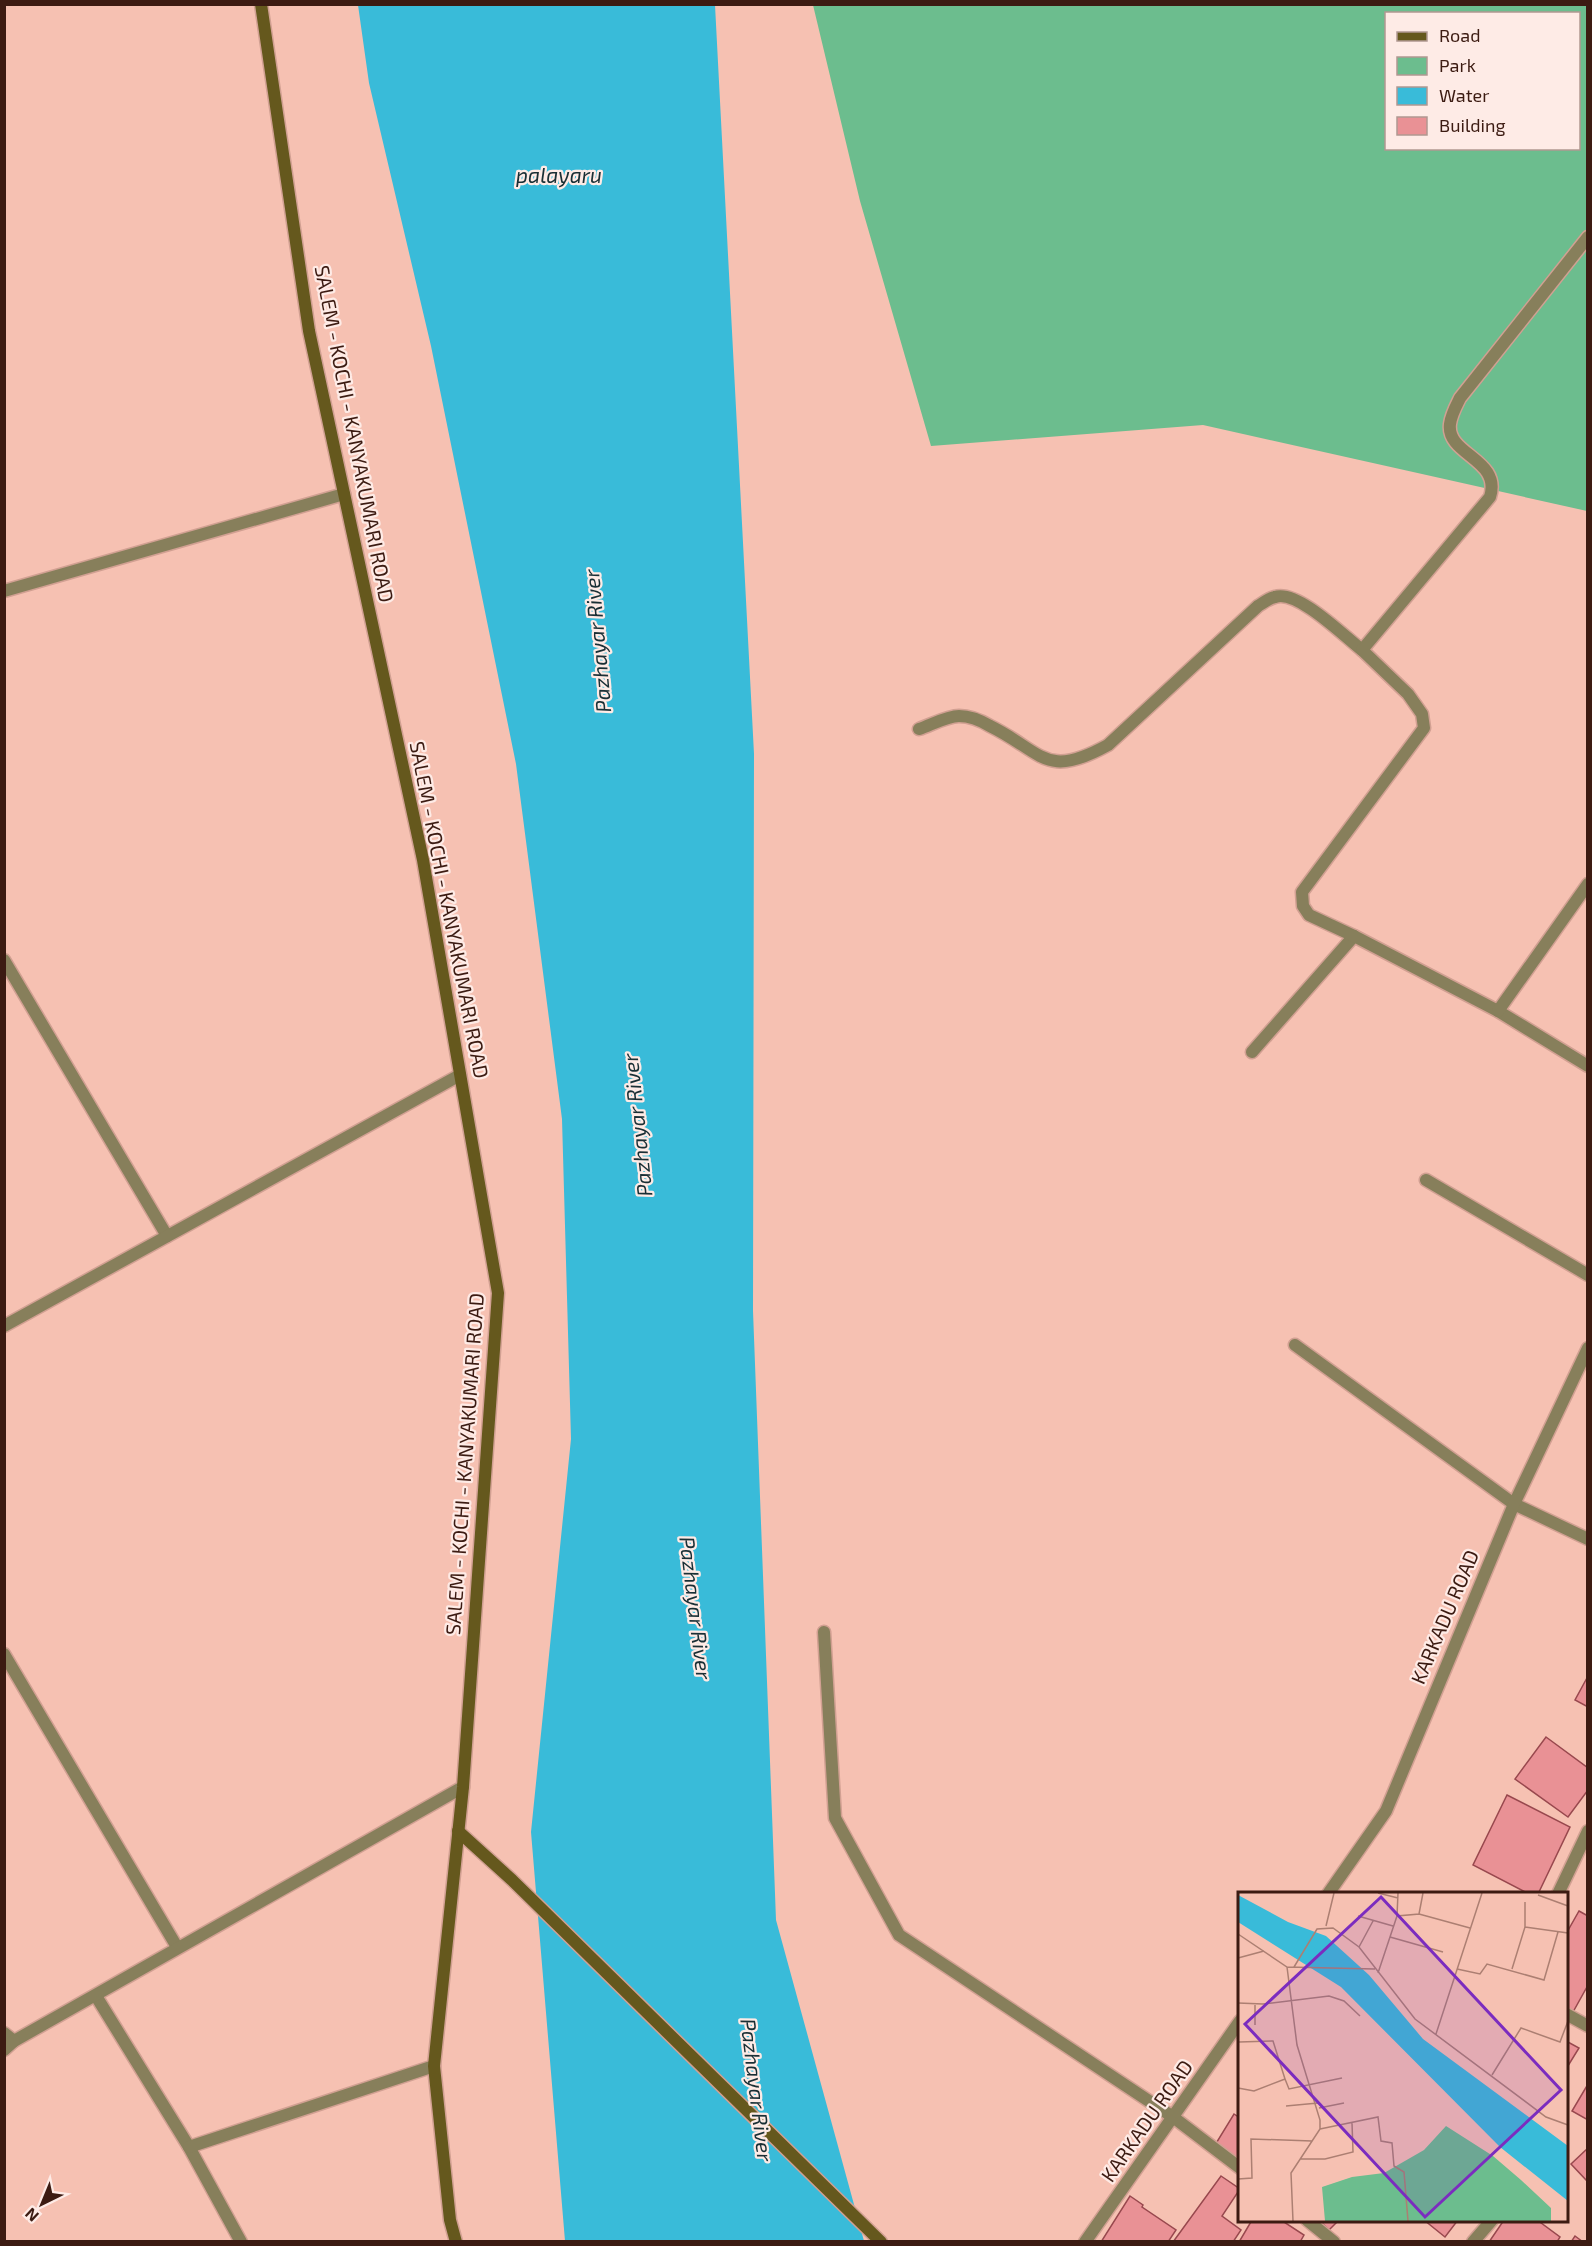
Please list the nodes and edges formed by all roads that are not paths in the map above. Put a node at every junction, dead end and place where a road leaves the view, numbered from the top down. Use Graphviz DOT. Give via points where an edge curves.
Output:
graph roads {
  1 [pos="261,4"];
  2 [pos="1587,237"];
  3 [pos="344,494"];
  4 [pos="4,591"];
  5 [pos="1362,650"];
  6 [pos="919,729"];
  7 [pos="1587,884"];
  8 [pos="1354,936"];
  9 [pos="4,960"];
  10 [pos="1498,1011"];
  11 [pos="1252,1052"];
  12 [pos="1587,1066"];
  13 [pos="460,1075"];
  14 [pos="1426,1180"];
  15 [pos="167,1236"];
  16 [pos="1587,1275"];
  17 [pos="4,1326"];
  18 [pos="1295,1345"];
  19 [pos="1587,1348"];
  20 [pos="1514,1504"];
  21 [pos="1587,1539"];
  22 [pos="824,1632"];
  23 [pos="4,1654"];
  24 [pos="463,1787"];
  25 [pos="458,1831"];
  26 [pos="1587,1831"];
  27 [pos="1329,1892"];
  28 [pos="1558,1892"];
  29 [pos="177,1947"];
  30 [pos="96,1996"];
  31 [pos="1568,2015"];
  32 [pos="1238,2022"];
  33 [pos="1587,2026"];
  34 [pos="8,2041"];
  35 [pos="434,2066"];
  36 [pos="1173,2116"];
  37 [pos="189,2147"];
  38 [pos="1238,2167"];
  39 [pos="1310,2222"];
  40 [pos="1490,2222"];
  41 [pos="241,2241"];
  42 [pos="456,2241"];
  43 [pos="880,2241"];
  44 [pos="1085,2241"];
  45 [pos="1334,2241"];
  46 [pos="1473,2241"];
  1 -- 3 [label="main road, SALEM - KOCHI - KANYAKUMARI ROAD" via="309,331"];
  2 -- 5 [label="street" via="1460,398 1453,413 1449,427 1454,439 1491,474 1494,486 1490,497"];
  3 -- 4 [label="street"];
  3 -- 13 [label="main road, SALEM - KOCHI - KANYAKUMARI ROAD" via="423,860"];
  5 -- 6 [label="street" via="1302,603 1275,596 1258,606 1108,745 1092,753 1064,762 1041,758 974,717 957,716"];
  5 -- 8 [label="street" via="1408,694 1422,714 1424,728 1302,892 1303,906 1309,915"];
  7 -- 10 [label="street"];
  8 -- 10 [label="street"];
  8 -- 11 [label="street"];
  9 -- 15 [label="street"];
  10 -- 12 [label="street"];
  13 -- 15 [label="street"];
  13 -- 24 [label="main road, SALEM - KOCHI - KANYAKUMARI ROAD" via="498,1293"];
  14 -- 16 [label="street"];
  15 -- 17 [label="street"];
  18 -- 20 [label="street"];
  19 -- 20 [label="street, KARKADU ROAD"];
  20 -- 21 [label="street"];
  20 -- 27 [label="street, KARKADU ROAD" via="1386,1811"];
  22 -- 36 [label="street" via="836,1818 899,1935"];
  23 -- 29 [label="street"];
  24 -- 25 [label="main road, SALEM - KOCHI - KANYAKUMARI ROAD"];
  24 -- 29 [label="street"];
  25 -- 35 [label="main road, SALEM - KOCHI - KANYAKUMARI ROAD"];
  25 -- 43 [label="main road"];
  26 -- 28 [label="street"];
  29 -- 30 [label="street"];
  30 -- 34 [label="street"];
  30 -- 37 [label="street"];
  31 -- 33 [label="street"];
  32 -- 36 [label="street, KARKADU ROAD"];
  35 -- 37 [label="street"];
  35 -- 42 [label="main road, SALEM - KOCHI - KANYAKUMARI ROAD" via="450,2220"];
  36 -- 38 [label="street"];
  36 -- 44 [label="street, KARKADU ROAD"];
  37 -- 41 [label="street"];
  39 -- 45 [label="street"];
  40 -- 46 [label="street"];
}
